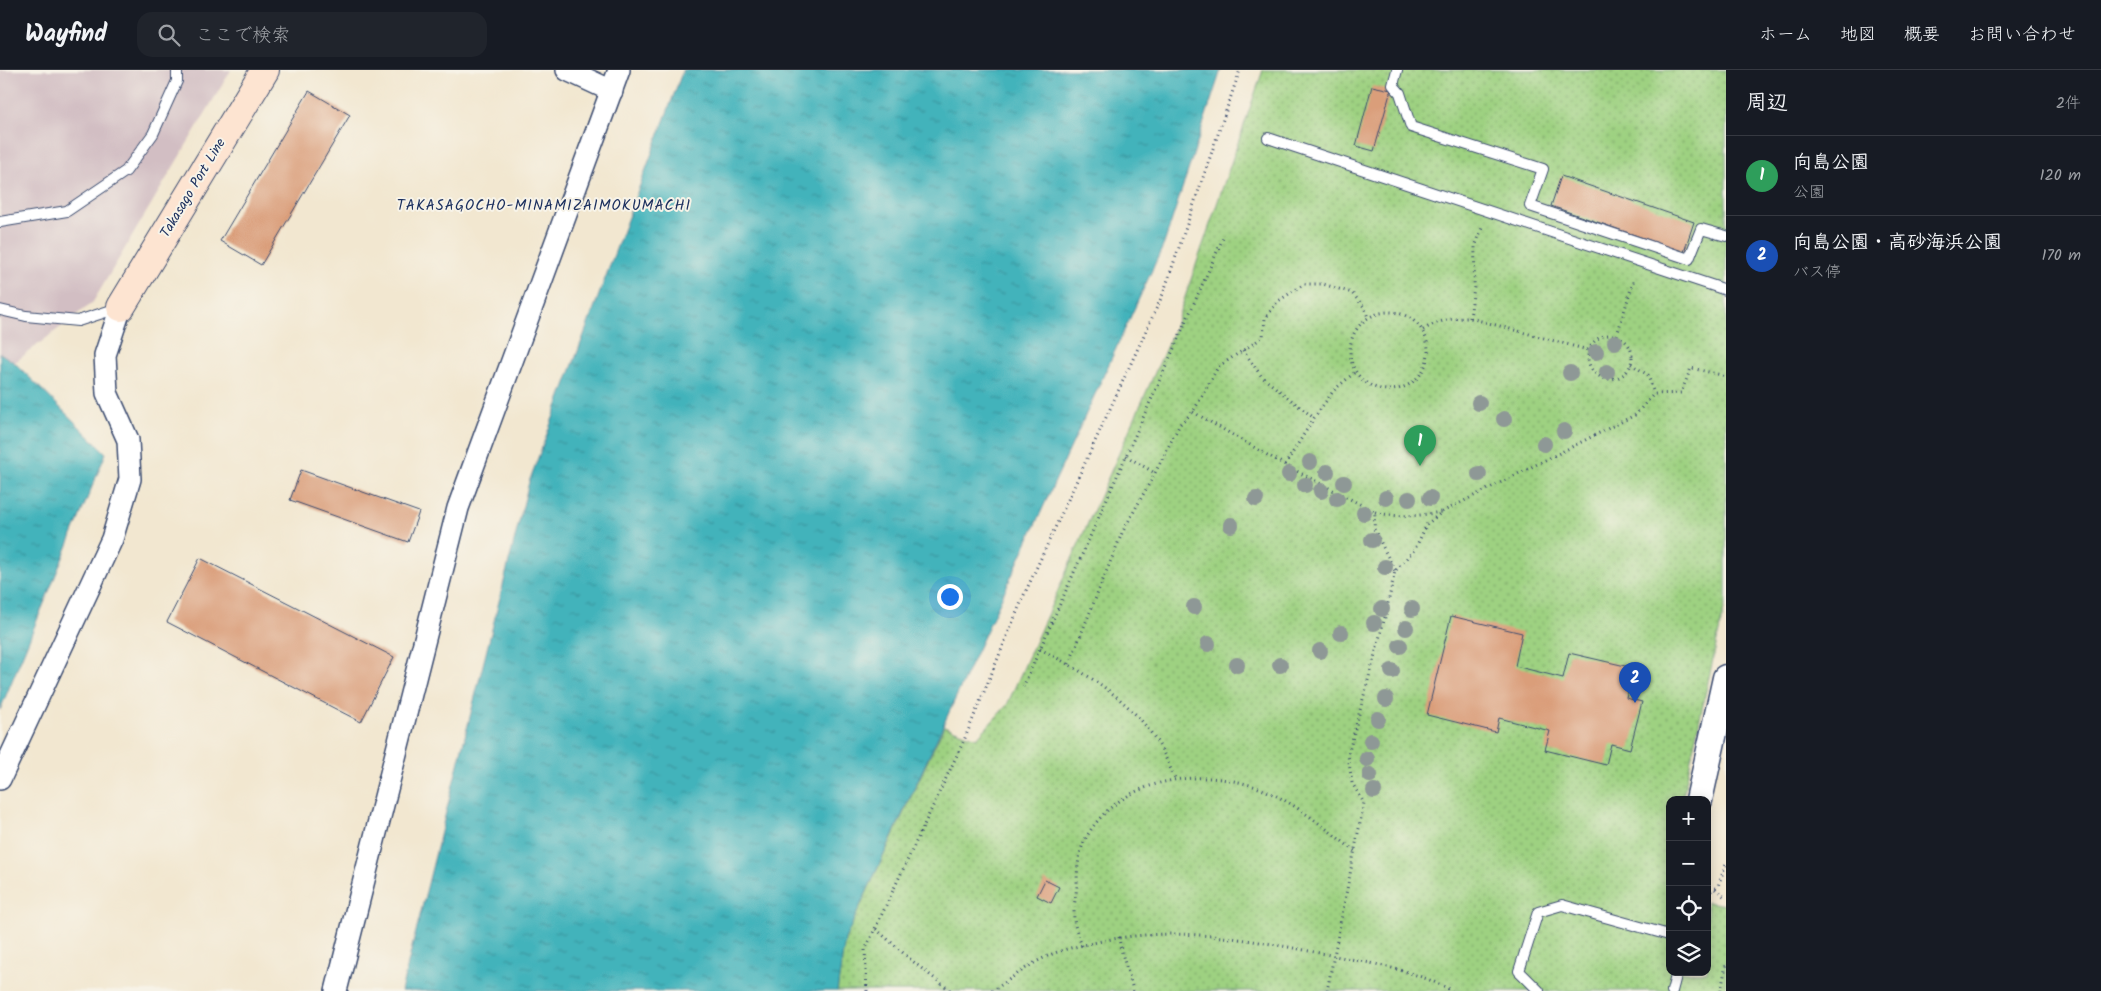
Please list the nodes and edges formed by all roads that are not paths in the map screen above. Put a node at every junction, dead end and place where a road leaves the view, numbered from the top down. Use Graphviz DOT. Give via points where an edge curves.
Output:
graph roads {
  1 [pos="177,70"];
  2 [pos="265,70"];
  3 [pos="567,70"];
  4 [pos="619,70"];
  5 [pos="1398,70"];
  6 [pos="612,91"];
  7 [pos="1268,138"];
  8 [pos="0,222"];
  9 [pos="1726,236"];
  10 [pos="1726,290"];
  11 [pos="121,306"];
  12 [pos="0,310"];
  13 [pos="1726,678"];
  14 [pos="0,779"];
  15 [pos="1700,796"];
  16 [pos="1666,933"];
  17 [pos="1676,976"];
  18 [pos="336,991"];
  19 [pos="1539,991"];
  20 [pos="1672,991"];
  1 -- 8 [label="lane" via="177,81 154,134 126,171 67,211"];
  2 -- 11 [label="main road, Takasago Port Line"];
  3 -- 6 [label="street"];
  4 -- 6 [label="street"];
  5 -- 9 [label="lane" via="1393,85 1400,94 1411,127 1543,169 1530,206 1689,259 1701,230"];
  6 -- 18 [label="street" via="458,508"];
  7 -- 10 [label="lane"];
  11 -- 12 [label="lane" via="78,321"];
  11 -- 14 [label="street" via="105,355 107,393 128,440 130,479 112,539"];
  13 -- 15 [label="street"];
  16 -- 19 [label="lane" via="1562,905 1538,912 1519,971"];
  17 -- 20 [label="lane"];
}
